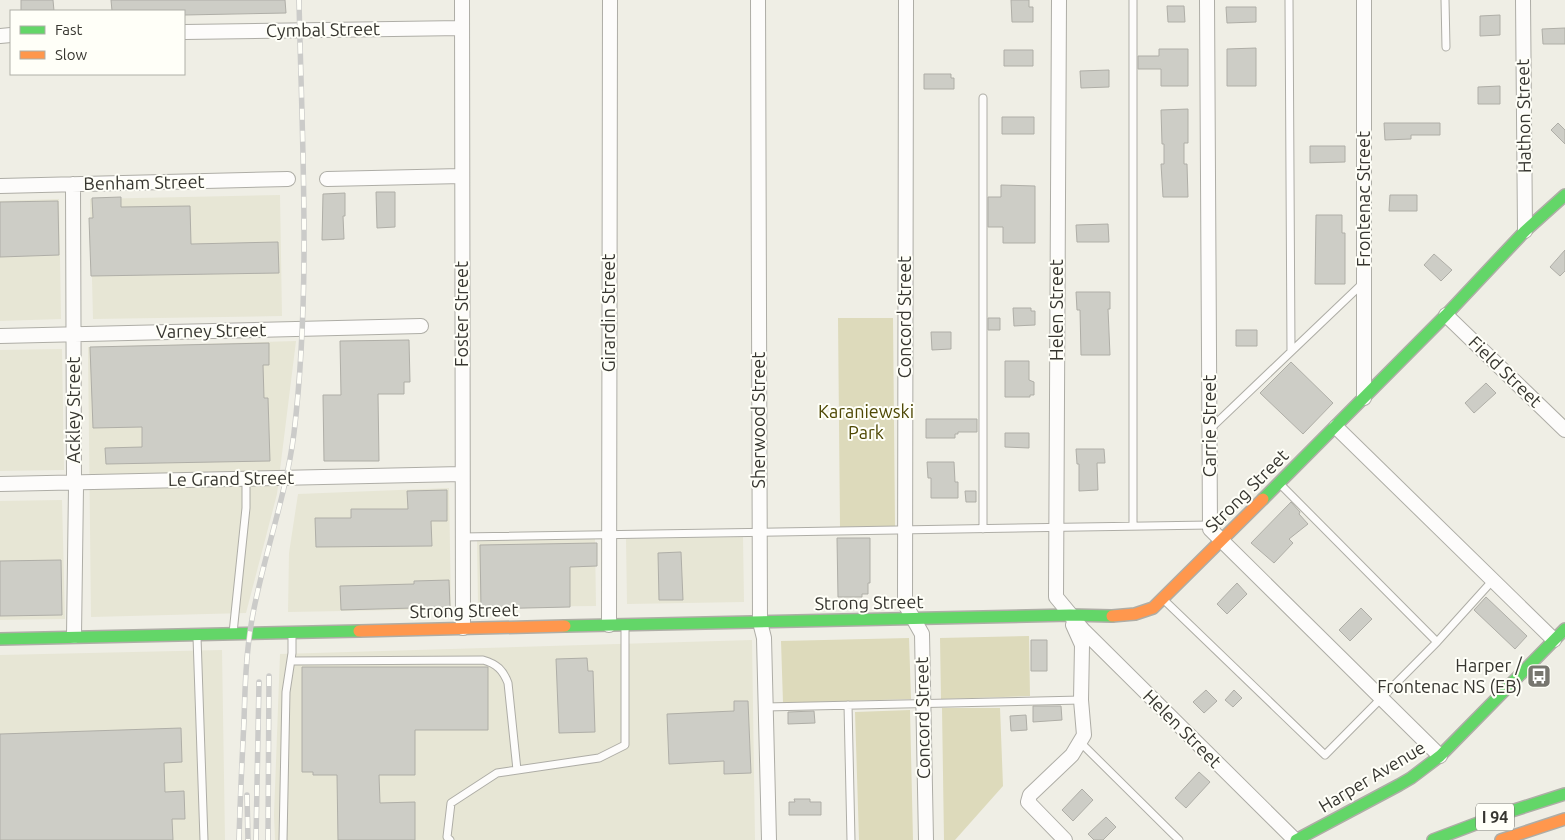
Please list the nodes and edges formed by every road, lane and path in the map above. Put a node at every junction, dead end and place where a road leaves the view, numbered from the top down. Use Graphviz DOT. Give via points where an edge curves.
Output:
graph roads {
  1 [pos="462,0"];
  2 [pos="610,0"];
  3 [pos="758,0"];
  4 [pos="906,0"];
  5 [pos="1059,0"];
  6 [pos="1132,0"];
  7 [pos="1207,0"];
  8 [pos="1289,0"];
  9 [pos="1364,0"];
  10 [pos="1445,0"];
  11 [pos="1523,0"];
  12 [pos="462,28"];
  13 [pos="185,32"];
  14 [pos="1446,47"];
  15 [pos="983,98"];
  16 [pos="462,176"];
  17 [pos="327,179"];
  18 [pos="288,180"];
  19 [pos="73,184"];
  20 [pos="0,186"];
  21 [pos="1563,201"];
  22 [pos="1525,231"];
  23 [pos="1364,282"];
  24 [pos="1446,315"];
  25 [pos="422,326"];
  26 [pos="74,334"];
  27 [pos="0,336"];
  28 [pos="1291,351"];
  29 [pos="1364,398"];
  30 [pos="1336,427"];
  31 [pos="1210,429"];
  32 [pos="1565,430"];
  33 [pos="462,474"];
  34 [pos="246,479"];
  35 [pos="75,483"];
  36 [pos="1279,483"];
  37 [pos="0,484"];
  38 [pos="1210,525"];
  39 [pos="1132,526"];
  40 [pos="1056,528"];
  41 [pos="983,529"];
  42 [pos="905,531"];
  43 [pos="760,533"];
  44 [pos="609,535"];
  45 [pos="462,537"];
  46 [pos="1221,541"];
  47 [pos="1493,580"];
  48 [pos="1162,599"];
  49 [pos="1071,615"];
  50 [pos="913,619"];
  51 [pos="760,622"];
  52 [pos="609,625"];
  53 [pos="625,625"];
  54 [pos="462,628"];
  55 [pos="1565,629"];
  56 [pos="292,632"];
  57 [pos="233,633"];
  58 [pos="197,634"];
  59 [pos="74,636"];
  60 [pos="0,639"];
  61 [pos="1554,640"];
  62 [pos="1437,642"];
  63 [pos="291,661"];
  64 [pos="1381,698"];
  65 [pos="1081,700"];
  66 [pos="923,703"];
  67 [pos="848,705"];
  68 [pos="766,707"];
  69 [pos="1081,743"];
  70 [pos="1440,756"];
  71 [pos="517,770"];
  72 [pos="1565,794"];
  73 [pos="1565,819"];
  74 [pos="204,840"];
  75 [pos="283,840"];
  76 [pos="450,840"];
  77 [pos="769,840"];
  78 [pos="851,840"];
  79 [pos="926,840"];
  80 [pos="1065,840"];
  81 [pos="1179,840"];
  82 [pos="1296,840"];
  83 [pos="1434,840"];
  84 [pos="1502,840"];
  1 -- 12 [label="street, Foster Street"];
  2 -- 44 [label="street, Girardin Street"];
  3 -- 43 [label="street, Sherwood Street"];
  4 -- 42 [label="street, Concord Street"];
  5 -- 40 [label="street, Helen Street"];
  6 -- 39 [label="lane"];
  7 -- 31 [label="street, Carrie Street"];
  8 -- 28 [label="lane"];
  9 -- 23 [label="street, Frontenac Street"];
  10 -- 14 [label="lane"];
  11 -- 22 [label="street, Hathon Street"];
  12 -- 13 [label="street, Cymbal Street"];
  12 -- 16 [label="street, Foster Street"];
  15 -- 41 [label="lane"];
  16 -- 17 [label="street"];
  16 -- 33 [label="street, Foster Street"];
  18 -- 19 [label="street, Benham Street"];
  19 -- 20 [label="street, Benham Street"];
  19 -- 26 [label="street, Ackley Street"];
  21 -- 22 [label="main road, Strong Street"];
  22 -- 24 [label="main road, Strong Street"];
  23 -- 28 [label="lane"];
  23 -- 29 [label="street, Frontenac Street"];
  24 -- 29 [label="main road, Strong Street"];
  24 -- 32 [label="street, Field Street"];
  25 -- 26 [label="street, Varney Street"];
  26 -- 27 [label="street, Varney Street"];
  26 -- 35 [label="street, Ackley Street"];
  28 -- 31 [label="lane"];
  29 -- 30 [label="main road, Strong Street"];
  30 -- 36 [label="main road, Strong Street"];
  30 -- 47 [label="street"];
  31 -- 38 [label="street, Carrie Street"];
  33 -- 34 [label="street, Le Grand Street"];
  33 -- 45 [label="street, Foster Street"];
  34 -- 35 [label="street, Le Grand Street"];
  34 -- 57 [label="lane"];
  35 -- 37 [label="street, Le Grand Street"];
  35 -- 59 [label="street, Ackley Street"];
  36 -- 46 [label="main road, Strong Street"];
  36 -- 62 [label="lane"];
  38 -- 39 [label="lane"];
  38 -- 46 [label="street"];
  39 -- 40 [label="lane"];
  40 -- 41 [label="lane"];
  40 -- 49 [label="street, Helen Street" via="1056,597"];
  41 -- 42 [label="lane"];
  42 -- 43 [label="lane"];
  42 -- 50 [label="street, Concord Street" via="905,604"];
  43 -- 44 [label="lane"];
  43 -- 51 [label="street, Sherwood Street"];
  44 -- 45 [label="lane"];
  44 -- 52 [label="street, Girardin Street"];
  45 -- 54 [label="street, Foster Street"];
  46 -- 48 [label="main road, Strong Street"];
  46 -- 64 [label="street"];
  47 -- 61 [label="street"];
  47 -- 62 [label="lane"];
  48 -- 49 [label="main road, Strong Street" via="1144,613"];
  48 -- 64 [label="lane" via="1325,754"];
  49 -- 50 [label="main road, Strong Street"];
  49 -- 65 [label="street" via="1082,644"];
  49 -- 82 [label="street, Helen Street"];
  50 -- 51 [label="main road, Strong Street"];
  50 -- 66 [label="street, Concord Street" via="922,634"];
  51 -- 53 [label="main road, Strong Street"];
  51 -- 68 [label="street, Sherwood Street" via="764,638"];
  52 -- 53 [label="main road, Strong Street"];
  52 -- 54 [label="main road, Strong Street"];
  53 -- 71 [label="lane" via="625,745 599,758"];
  54 -- 56 [label="main road, Strong Street"];
  55 -- 61 [label="main road, Harper Avenue"];
  56 -- 57 [label="main road, Strong Street"];
  56 -- 63 [label="lane"];
  57 -- 58 [label="main road, Strong Street"];
  58 -- 59 [label="main road, Strong Street"];
  58 -- 74 [label="lane"];
  59 -- 60 [label="main road, Strong Street"];
  61 -- 70 [label="main road, Harper Avenue"];
  62 -- 64 [label="lane"];
  63 -- 71 [label="lane" via="483,660 494,663 505,674 508,683"];
  63 -- 75 [label="lane" via="286,692"];
  64 -- 70 [label="street"];
  65 -- 66 [label="lane"];
  65 -- 69 [label="street" via="1085,733"];
  66 -- 67 [label="lane"];
  66 -- 79 [label="street, Concord Street"];
  67 -- 68 [label="lane"];
  67 -- 78 [label="lane"];
  68 -- 77 [label="street, Sherwood Street"];
  69 -- 80 [label="street" via="1030,795 1028,802"];
  69 -- 81 [label="lane"];
  70 -- 82 [label="main road, Harper Avenue" via="1399,785"];
  71 -- 76 [label="lane" via="497,773 451,803 447,837"];
  72 -- 83 [label="main road, I 94"];
  73 -- 84 [label="main road, I 94"];
}
